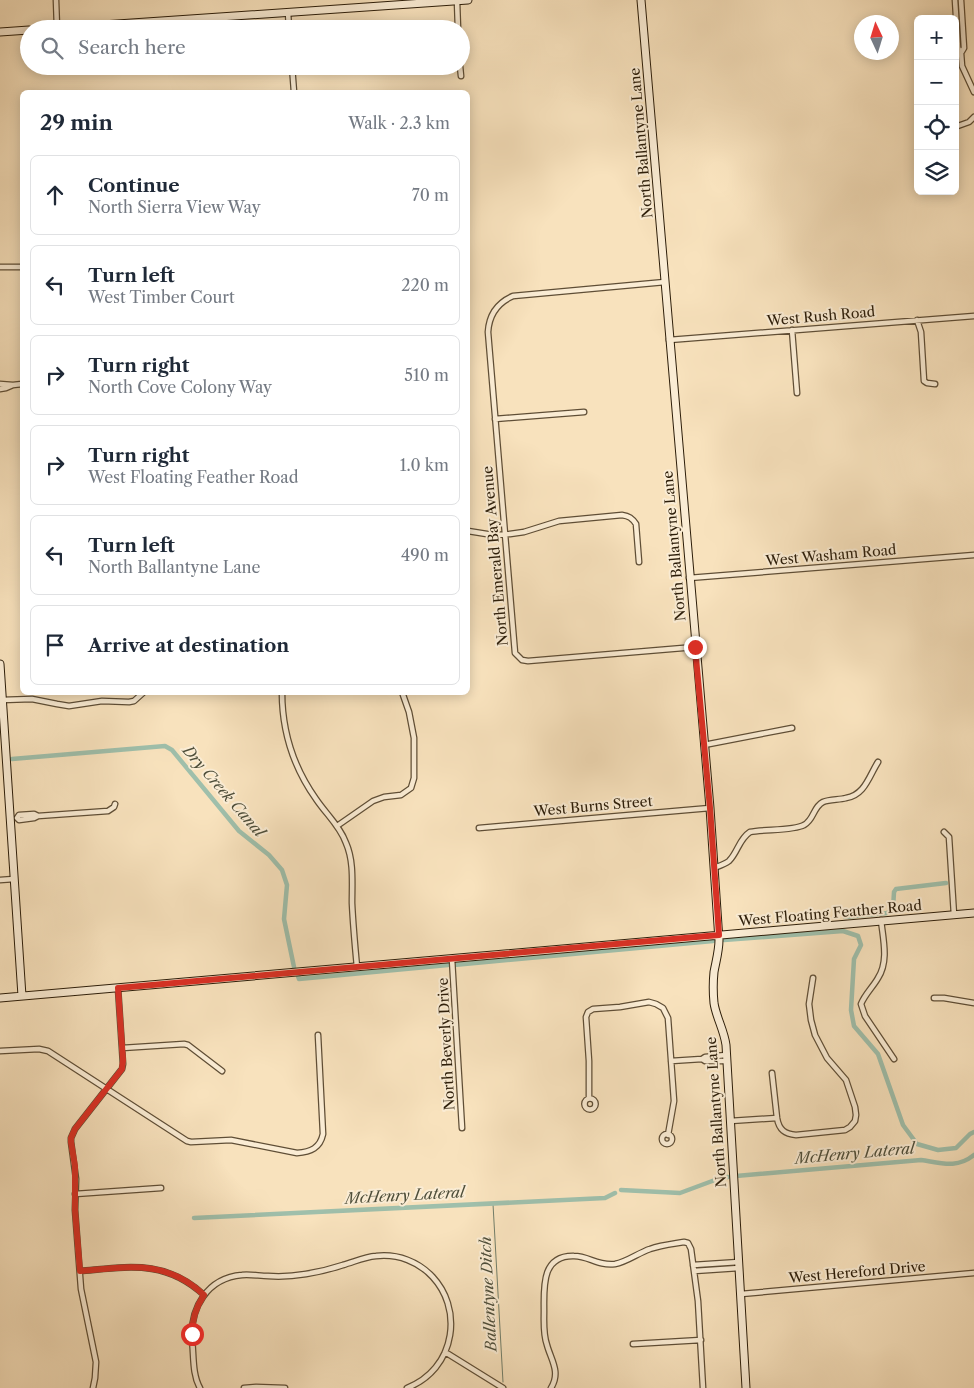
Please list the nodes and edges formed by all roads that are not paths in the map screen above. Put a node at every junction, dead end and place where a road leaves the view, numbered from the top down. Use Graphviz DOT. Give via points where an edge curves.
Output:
graph roads {
  1 [pos="56,0"];
  2 [pos="468,0"];
  3 [pos="641,0"];
  4 [pos="955,0"];
  5 [pos="961,0"];
  6 [pos="457,1"];
  7 [pos="288,12"];
  8 [pos="57,20"];
  9 [pos="172,20"];
  10 [pos="288,20"];
  11 [pos="458,20"];
  12 [pos="20,31"];
  13 [pos="0,32"];
  14 [pos="961,53"];
  15 [pos="293,75"];
  16 [pos="294,90"];
  17 [pos="974,92"];
  18 [pos="974,117"];
  19 [pos="959,125"];
  20 [pos="0,267"];
  21 [pos="20,267"];
  22 [pos="665,282"];
  23 [pos="974,316"];
  24 [pos="917,320"];
  25 [pos="792,330"];
  26 [pos="669,340"];
  27 [pos="0,384"];
  28 [pos="20,384"];
  29 [pos="935,384"];
  30 [pos="13,385"];
  31 [pos="0,389"];
  32 [pos="798,393"];
  33 [pos="584,412"];
  34 [pos="495,420"];
  35 [pos="470,531"];
  36 [pos="505,535"];
  37 [pos="974,555"];
  38 [pos="640,562"];
  39 [pos="689,578"];
  40 [pos="695,647"];
  41 [pos="0,664"];
  42 [pos="141,695"];
  43 [pos="282,695"];
  44 [pos="403,695"];
  45 [pos="2,700"];
  46 [pos="792,728"];
  47 [pos="704,744"];
  48 [pos="878,762"];
  49 [pos="115,804"];
  50 [pos="710,808"];
  51 [pos="14,818"];
  52 [pos="337,826"];
  53 [pos="479,828"];
  54 [pos="944,832"];
  55 [pos="714,868"];
  56 [pos="14,879"];
  57 [pos="0,880"];
  58 [pos="974,913"];
  59 [pos="954,915"];
  60 [pos="881,920"];
  61 [pos="719,935"];
  62 [pos="452,959"];
  63 [pos="357,967"];
  64 [pos="813,978"];
  65 [pos="118,988"];
  66 [pos="22,996"];
  67 [pos="0,998"];
  68 [pos="934,998"];
  69 [pos="974,1003"];
  70 [pos="318,1035"];
  71 [pos="122,1048"];
  72 [pos="0,1052"];
  73 [pos="726,1058"];
  74 [pos="894,1059"];
  75 [pos="671,1061"];
  76 [pos="222,1071"];
  77 [pos="772,1073"];
  78 [pos="106,1089"];
  79 [pos="590,1098"];
  80 [pos="776,1118"];
  81 [pos="730,1121"];
  82 [pos="462,1128"];
  83 [pos="668,1134"];
  84 [pos="161,1188"];
  85 [pos="75,1194"];
  86 [pos="693,1265"];
  87 [pos="739,1265"];
  88 [pos="80,1271"];
  89 [pos="694,1271"];
  90 [pos="974,1273"];
  91 [pos="741,1294"];
  92 [pos="204,1295"];
  93 [pos="701,1340"];
  94 [pos="633,1344"];
  95 [pos="445,1352"];
  96 [pos="93,1388"];
  97 [pos="200,1388"];
  98 [pos="244,1388"];
  99 [pos="285,1388"];
  100 [pos="407,1388"];
  101 [pos="503,1388"];
  102 [pos="551,1388"];
  103 [pos="703,1388"];
  104 [pos="746,1388"];
  1 -- 8 [label="street"];
  2 -- 6 [label="street"];
  3 -- 22 [label="street, North Ballantyne Lane"];
  4 -- 14 [label="street"];
  5 -- 14 [label="street" via="964,48"];
  6 -- 7 [label="street"];
  6 -- 11 [label="street"];
  7 -- 9 [label="street"];
  7 -- 10 [label="street"];
  12 -- 13 [label="street"];
  14 -- 17 [label="street" via="962,66"];
  15 -- 16 [label="street"];
  18 -- 19 [label="street"];
  20 -- 21 [label="street"];
  22 -- 26 [label="street, North Ballantyne Lane"];
  22 -- 34 [label="street, North Emerald Bay Avenue" via="519,294 498,305 491,316 488,332"];
  23 -- 24 [label="street, West Rush Road"];
  24 -- 25 [label="street, West Rush Road"];
  24 -- 29 [label="street" via="924,381"];
  25 -- 26 [label="street, West Rush Road"];
  25 -- 32 [label="street"];
  26 -- 39 [label="street, North Ballantyne Lane"];
  27 -- 30 [label="street"];
  28 -- 30 [label="street"];
  30 -- 31 [label="street"];
  33 -- 34 [label="street"];
  34 -- 36 [label="street, North Emerald Bay Avenue"];
  35 -- 36 [label="street"];
  36 -- 38 [label="street" via="559,521 628,516 636,524"];
  36 -- 40 [label="street, North Emerald Bay Avenue" via="514,649 522,660"];
  37 -- 39 [label="street, West Washam Road"];
  39 -- 40 [label="street, North Ballantyne Lane"];
  40 -- 47 [label="street, North Ballantyne Lane"];
  41 -- 45 [label="street"];
  42 -- 45 [label="street" via="129,702 70,706 32,699"];
  43 -- 52 [label="street" via="288,741 296,763 306,785"];
  44 -- 52 [label="street" via="414,738 411,788 402,795 373,801"];
  45 -- 51 [label="street"];
  46 -- 47 [label="street"];
  47 -- 50 [label="street, North Ballantyne Lane"];
  48 -- 55 [label="street" via="862,790 854,796 822,802 802,826 750,832 741,840 729,861"];
  49 -- 51 [label="street" via="108,811 19,815"];
  50 -- 53 [label="street, West Burns Street"];
  50 -- 55 [label="street, North Ballantyne Lane"];
  51 -- 56 [label="street"];
  52 -- 63 [label="street" via="346,841 350,858"];
  54 -- 59 [label="street" via="949,836"];
  55 -- 61 [label="street, North Ballantyne Lane"];
  56 -- 57 [label="street"];
  56 -- 66 [label="street"];
  58 -- 59 [label="street, West Floating Feather Road"];
  59 -- 60 [label="street, West Floating Feather Road"];
  60 -- 61 [label="street, West Floating Feather Road"];
  60 -- 74 [label="street" via="883,965 861,1004 868,1021"];
  61 -- 62 [label="street, West Floating Feather Road"];
  61 -- 73 [label="street, North Ballantyne Lane" via="714,991"];
  62 -- 63 [label="street, West Floating Feather Road"];
  62 -- 82 [label="street, North Beverly Drive"];
  63 -- 65 [label="street, West Floating Feather Road"];
  64 -- 80 [label="street" via="809,999 812,1025 823,1051 846,1080 856,1108 855,1121 850,1128 840,1131 796,1135 784,1132"];
  65 -- 66 [label="street, West Floating Feather Road"];
  65 -- 71 [label="street"];
  66 -- 67 [label="street, West Floating Feather Road"];
  68 -- 69 [label="street"];
  70 -- 78 [label="street" via="324,1129 318,1146 310,1151 297,1152 231,1140 187,1141"];
  71 -- 76 [label="street" via="184,1044"];
  71 -- 78 [label="street" via="122,1069"];
  72 -- 78 [label="street" via="48,1051"];
  73 -- 75 [label="street"];
  73 -- 81 [label="street, North Ballantyne Lane"];
  75 -- 79 [label="street" via="668,1018 663,1008 649,1002 592,1009 586,1017"];
  75 -- 83 [label="street" via="674,1101"];
  77 -- 80 [label="street"];
  78 -- 85 [label="street" via="71,1138"];
  80 -- 81 [label="street"];
  81 -- 87 [label="street, North Ballantyne Lane"];
  84 -- 85 [label="street"];
  85 -- 88 [label="street"];
  86 -- 87 [label="street"];
  86 -- 89 [label="street"];
  86 -- 102 [label="street" via="691,1249 684,1242 656,1247 615,1264 572,1256 559,1259 550,1266 544,1284 544,1326 556,1371"];
  87 -- 89 [label="street"];
  87 -- 91 [label="street, North Ballantyne Lane"];
  88 -- 92 [label="street" via="130,1267 162,1270 187,1281"];
  88 -- 96 [label="street" via="96,1362"];
  89 -- 93 [label="street"];
  90 -- 91 [label="street, West Hereford Drive"];
  91 -- 104 [label="street, North Ballantyne Lane"];
  92 -- 95 [label="street" via="220,1282 238,1275 298,1275 372,1256 401,1257 430,1273 440,1284 451,1323"];
  92 -- 97 [label="street" via="195,1311 192,1329 195,1373"];
  93 -- 94 [label="street"];
  93 -- 103 [label="street"];
  95 -- 100 [label="street" via="432,1372"];
  95 -- 101 [label="street"];
  98 -- 99 [label="street"];
}
